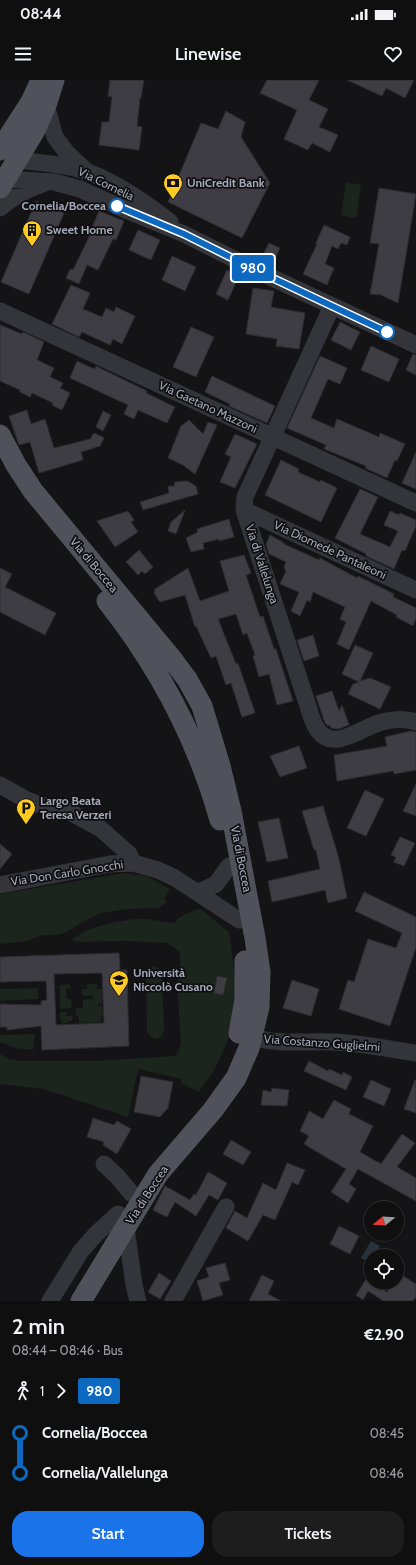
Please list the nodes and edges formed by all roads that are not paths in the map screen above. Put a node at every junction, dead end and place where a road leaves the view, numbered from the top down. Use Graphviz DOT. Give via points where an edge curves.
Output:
graph roads {
  1 [pos="54,80"];
  2 [pos="41,93"];
  3 [pos="0,132"];
  4 [pos="6,157"];
  5 [pos="88,172"];
  6 [pos="2,181"];
  7 [pos="49,182"];
  8 [pos="0,208"];
  9 [pos="184,234"];
  10 [pos="332,306"];
  11 [pos="0,311"];
  12 [pos="416,345"];
  13 [pos="0,435"];
  14 [pos="273,436"];
  15 [pos="0,461"];
  16 [pos="416,503"];
  17 [pos="244,510"];
  18 [pos="416,590"];
  19 [pos="416,722"];
  20 [pos="0,785"];
  21 [pos="132,863"];
  22 [pos="229,866"];
  23 [pos="0,885"];
  24 [pos="199,892"];
  25 [pos="246,919"];
  26 [pos="253,1037"];
  27 [pos="416,1053"];
  28 [pos="104,1164"];
  29 [pos="130,1192"];
  30 [pos="226,1207"];
  31 [pos="122,1221"];
  32 [pos="104,1266"];
  33 [pos="50,1301"];
  34 [pos="68,1301"];
  35 [pos="82,1301"];
  36 [pos="91,1301"];
  37 [pos="138,1301"];
  38 [pos="173,1301"];
  1 -- 2 [label="main road"];
  2 -- 3 [label="main road"];
  2 -- 4 [label="main road"];
  2 -- 5 [label="street" via="55,138"];
  4 -- 5 [label="street, Via Cornelia"];
  4 -- 6 [label="main road"];
  5 -- 9 [label="street, Via Cornelia" via="151,207"];
  6 -- 7 [label="street, Via Cornelia"];
  7 -- 8 [label="street" via="23,192"];
  7 -- 9 [label="street, Via Cornelia" via="80,189"];
  9 -- 10 [label="street, Via Cornelia"];
  10 -- 12 [label="street, Via Cornelia"];
  10 -- 14 [label="street, Via di Vallelunga"];
  11 -- 14 [label="street, Via Gaetano Mazzoni"];
  13 -- 25 [label="main road, Via di Boccea" via="33,491 172,659 197,697 208,721 231,810"];
  14 -- 16 [label="street, Via Gaetano Mazzoni"];
  14 -- 17 [label="street, Via di Vallelunga" via="245,497"];
  15 -- 22 [label="main road, Via di Boccea" via="33,511 130,631 170,694 206,776 221,826"];
  17 -- 18 [label="street, Via Diomede Pantaleoni"];
  17 -- 19 [label="street, Via di Vallelunga" via="318,730 325,736 335,739 351,736 379,723 399,719"];
  20 -- 21 [label="street" via="32,802 68,811 101,829 129,854"];
  21 -- 23 [label="street, Via Don Carlo Gnocchi" via="110,864"];
  21 -- 24 [label="street, Via Don Carlo Gnocchi" via="164,872"];
  22 -- 24 [label="street" via="216,884"];
  22 -- 25 [label="main road, Via di Boccea"];
  24 -- 25 [label="street, Via Don Carlo Gnocchi"];
  25 -- 26 [label="main road, Via di Boccea" via="258,960 260,992 260,1007"];
  25 -- 29 [label="main road, Via di Boccea" via="245,1000 241,1027 232,1053 216,1085 153,1159"];
  26 -- 27 [label="street, Via Costanzo Guglielmi" via="279,1042 353,1043"];
  26 -- 31 [label="main road, Via di Boccea" via="240,1070 224,1097 158,1174"];
  28 -- 29 [label="street"];
  29 -- 31 [label="main road, Via di Boccea"];
  30 -- 38 [label="street"];
  31 -- 32 [label="main road, Via di Boccea"];
  31 -- 33 [label="street" via="96,1234 81,1252"];
  31 -- 34 [label="main road, Via di Boccea"];
  31 -- 37 [label="street"];
  32 -- 35 [label="main road, Via di Boccea"];
  32 -- 36 [label="street"];
}
